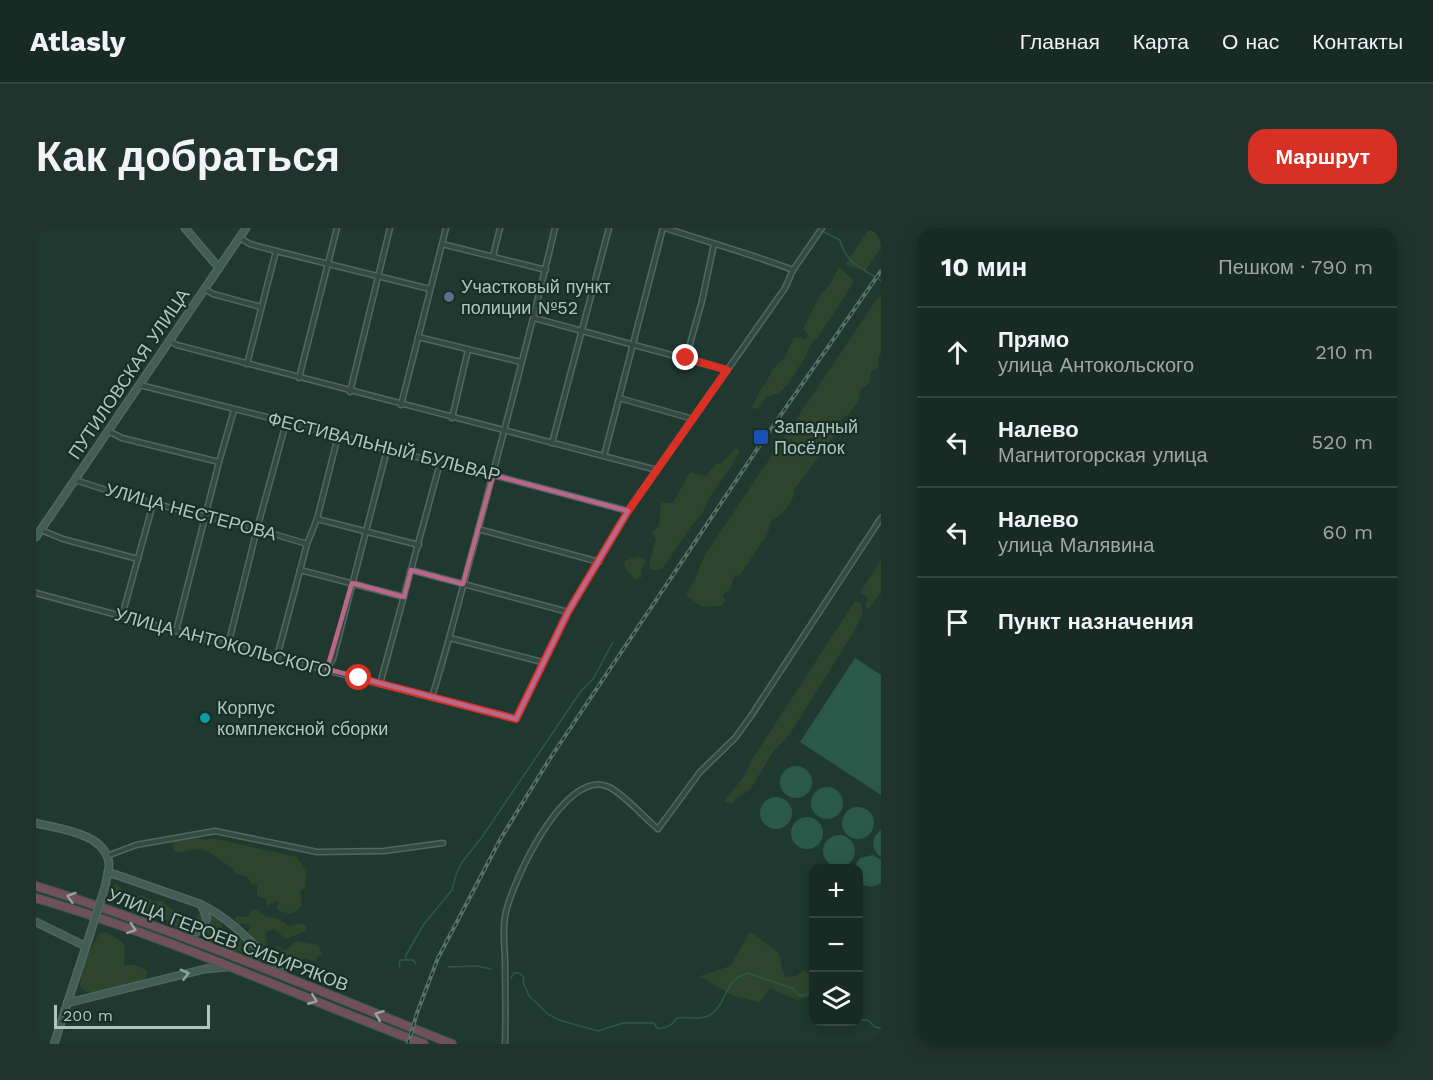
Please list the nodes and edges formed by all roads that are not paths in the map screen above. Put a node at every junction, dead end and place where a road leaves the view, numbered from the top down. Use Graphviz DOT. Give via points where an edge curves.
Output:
graph roads {
  1 [pos="185,228"];
  2 [pos="246,228"];
  3 [pos="337,228"];
  4 [pos="390,228"];
  5 [pos="446,228"];
  6 [pos="500,228"];
  7 [pos="555,228"];
  8 [pos="609,228"];
  9 [pos="664,228"];
  10 [pos="822,228"];
  11 [pos="239,238"];
  12 [pos="442,244"];
  13 [pos="714,244"];
  14 [pos="276,251"];
  15 [pos="493,256"];
  16 [pos="328,263"];
  17 [pos="219,268"];
  18 [pos="546,270"];
  19 [pos="794,270"];
  20 [pos="379,276"];
  21 [pos="205,289"];
  22 [pos="430,289"];
  23 [pos="261,308"];
  24 [pos="534,318"];
  25 [pos="582,330"];
  26 [pos="418,337"];
  27 [pos="170,341"];
  28 [pos="633,343"];
  29 [pos="468,350"];
  30 [pos="686,358"];
  31 [pos="521,362"];
  32 [pos="247,364"];
  33 [pos="727,370"];
  34 [pos="299,378"];
  35 [pos="140,385"];
  36 [pos="350,392"];
  37 [pos="619,398"];
  38 [pos="401,405"];
  39 [pos="234,410"];
  40 [pos="452,418"];
  41 [pos="693,420"];
  42 [pos="286,423"];
  43 [pos="108,431"];
  44 [pos="505,432"];
  45 [pos="338,436"];
  46 [pos="552,443"];
  47 [pos="387,450"];
  48 [pos="604,456"];
  49 [pos="219,462"];
  50 [pos="440,463"];
  51 [pos="657,470"];
  52 [pos="494,475"];
  53 [pos="75,480"];
  54 [pos="153,504"];
  55 [pos="628,511"];
  56 [pos="205,517"];
  57 [pos="881,518"];
  58 [pos="316,519"];
  59 [pos="257,529"];
  60 [pos="478,529"];
  61 [pos="41,530"];
  62 [pos="367,531"];
  63 [pos="36,537"];
  64 [pos="308,544"];
  65 [pos="419,545"];
  66 [pos="138,559"];
  67 [pos="599,562"];
  68 [pos="300,570"];
  69 [pos="411,570"];
  70 [pos="352,583"];
  71 [pos="463,584"];
  72 [pos="36,593"];
  73 [pos="404,597"];
  74 [pos="568,612"];
  75 [pos="122,616"];
  76 [pos="176,631"];
  77 [pos="450,639"];
  78 [pos="228,645"];
  79 [pos="277,657"];
  80 [pos="542,662"];
  81 [pos="327,669"];
  82 [pos="380,684"];
  83 [pos="432,697"];
  84 [pos="36,823"];
  85 [pos="443,843"];
  86 [pos="107,856"];
  87 [pos="108,872"];
  88 [pos="36,886"];
  89 [pos="36,898"];
  90 [pos="200,904"];
  91 [pos="36,922"];
  92 [pos="170,932"];
  93 [pos="85,946"];
  94 [pos="230,966"];
  95 [pos="284,975"];
  96 [pos="67,1003"];
  97 [pos="54,1044"];
  98 [pos="424,1044"];
  99 [pos="452,1044"];
  100 [pos="505,1044"];
  1 -- 17 [label="street"];
  2 -- 11 [label="street, ПУТИЛОВСКАЯ УЛИЦА"];
  3 -- 16 [label="street"];
  4 -- 20 [label="street"];
  5 -- 12 [label="street"];
  6 -- 15 [label="street"];
  7 -- 18 [label="street"];
  8 -- 25 [label="street"];
  9 -- 13 [label="street"];
  9 -- 28 [label="street"];
  10 -- 19 [label="street"];
  11 -- 14 [label="street"];
  11 -- 17 [label="street, ПУТИЛОВСКАЯ УЛИЦА"];
  12 -- 15 [label="street"];
  12 -- 22 [label="street"];
  13 -- 19 [label="street"];
  13 -- 30 [label="street"];
  14 -- 16 [label="street"];
  14 -- 23 [label="street"];
  15 -- 18 [label="street"];
  16 -- 20 [label="street"];
  16 -- 34 [label="street"];
  17 -- 21 [label="street, ПУТИЛОВСКАЯ УЛИЦА"];
  18 -- 24 [label="street"];
  19 -- 33 [label="street"];
  20 -- 22 [label="street"];
  20 -- 36 [label="street"];
  21 -- 23 [label="street"];
  21 -- 27 [label="street, ПУТИЛОВСКАЯ УЛИЦА"];
  22 -- 26 [label="street"];
  23 -- 32 [label="street"];
  24 -- 25 [label="street"];
  24 -- 31 [label="street"];
  25 -- 28 [label="street"];
  25 -- 46 [label="street"];
  26 -- 29 [label="street"];
  26 -- 38 [label="street"];
  27 -- 32 [label="street"];
  27 -- 35 [label="street, ПУТИЛОВСКАЯ УЛИЦА"];
  28 -- 30 [label="street"];
  28 -- 37 [label="street"];
  29 -- 31 [label="street"];
  29 -- 40 [label="street"];
  30 -- 33 [label="street"];
  31 -- 44 [label="street"];
  32 -- 34 [label="street"];
  33 -- 41 [label="street"];
  34 -- 36 [label="street"];
  35 -- 39 [label="street, ФЕСТИВАЛЬНЫЙ БУЛЬВАР"];
  35 -- 43 [label="street, ПУТИЛОВСКАЯ УЛИЦА"];
  36 -- 38 [label="street"];
  37 -- 41 [label="street"];
  37 -- 48 [label="street"];
  38 -- 40 [label="street"];
  39 -- 42 [label="street, ФЕСТИВАЛЬНЫЙ БУЛЬВАР"];
  39 -- 49 [label="street"];
  40 -- 44 [label="street"];
  41 -- 51 [label="street"];
  42 -- 45 [label="street, ФЕСТИВАЛЬНЫЙ БУЛЬВАР"];
  42 -- 59 [label="street"];
  43 -- 49 [label="street"];
  43 -- 53 [label="street, ПУТИЛОВСКАЯ УЛИЦА"];
  44 -- 46 [label="street"];
  44 -- 52 [label="street"];
  45 -- 47 [label="street, ФЕСТИВАЛЬНЫЙ БУЛЬВАР"];
  45 -- 58 [label="street"];
  46 -- 48 [label="street"];
  47 -- 50 [label="street, ФЕСТИВАЛЬНЫЙ БУЛЬВАР"];
  47 -- 62 [label="street"];
  48 -- 51 [label="street"];
  49 -- 56 [label="street"];
  50 -- 52 [label="street, ФЕСТИВАЛЬНЫЙ БУЛЬВАР"];
  50 -- 65 [label="street"];
  51 -- 55 [label="street"];
  52 -- 55 [label="street, ФЕСТИВАЛЬНЫЙ БУЛЬВАР"];
  52 -- 60 [label="street"];
  53 -- 54 [label="street, УЛИЦА НЕСТЕРОВА"];
  53 -- 61 [label="street, ПУТИЛОВСКАЯ УЛИЦА"];
  54 -- 56 [label="street, УЛИЦА НЕСТЕРОВА"];
  54 -- 66 [label="street"];
  55 -- 67 [label="street"];
  56 -- 59 [label="street, УЛИЦА НЕСТЕРОВА"];
  56 -- 76 [label="street"];
  57 -- 100 [label="street" via="751,716 693,781 658,829 608,786 594,785 572,796 555,814 526,861 505,916"];
  58 -- 62 [label="street"];
  58 -- 64 [label="street"];
  59 -- 64 [label="street, УЛИЦА НЕСТЕРОВА"];
  59 -- 78 [label="street"];
  60 -- 67 [label="street"];
  60 -- 71 [label="street"];
  61 -- 63 [label="street, ПУТИЛОВСКАЯ УЛИЦА"];
  61 -- 66 [label="street"];
  62 -- 65 [label="street"];
  62 -- 70 [label="street"];
  64 -- 68 [label="street"];
  65 -- 69 [label="street"];
  66 -- 75 [label="street"];
  67 -- 74 [label="street"];
  68 -- 70 [label="street"];
  68 -- 79 [label="street"];
  69 -- 71 [label="street"];
  69 -- 73 [label="street"];
  70 -- 73 [label="street"];
  70 -- 81 [label="street"];
  71 -- 74 [label="street"];
  71 -- 77 [label="street"];
  72 -- 75 [label="street, УЛИЦА АНТОКОЛЬСКОГО"];
  73 -- 82 [label="street"];
  74 -- 80 [label="street"];
  75 -- 76 [label="street, УЛИЦА АНТОКОЛЬСКОГО"];
  76 -- 78 [label="street, УЛИЦА АНТОКОЛЬСКОГО"];
  77 -- 80 [label="street"];
  77 -- 83 [label="street"];
  78 -- 79 [label="street, УЛИЦА АНТОКОЛЬСКОГО"];
  79 -- 81 [label="street, УЛИЦА АНТОКОЛЬСКОГО"];
  80 -- 83 [label="street, УЛИЦА АНТОКОЛЬСКОГО" via="516,719"];
  81 -- 82 [label="street, УЛИЦА АНТОКОЛЬСКОГО"];
  82 -- 83 [label="street, УЛИЦА АНТОКОЛЬСКОГО"];
  84 -- 86 [label="street" via="88,838"];
  85 -- 86 [label="street" via="384,851 316,852 215,831 136,845"];
  86 -- 87 [label="street"];
  87 -- 90 [label="street"];
  87 -- 93 [label="street, bridge"];
  92 -- 88 [label="highway, УЛИЦА ГЕРОЕВ СИБИРЯКОВ, one-way"];
  89 -- 94 [label="highway, УЛИЦА ГЕРОЕВ СИБИРЯКОВ, one-way"];
  90 -- 92 [label="street" via="207,918 200,931"];
  90 -- 95 [label="street" via="233,926"];
  91 -- 93 [label="street"];
  92 -- 95 [label="highway, УЛИЦА ГЕРОЕВ СИБИРЯКОВ"];
  93 -- 96 [label="street"];
  96 -- 94 [label="street, one-way"];
  94 -- 98 [label="highway, УЛИЦА ГЕРОЕВ СИБИРЯКОВ, one-way"];
  99 -- 95 [label="highway, УЛИЦА ГЕРОЕВ СИБИРЯКОВ, one-way"];
  96 -- 97 [label="street"];
}
